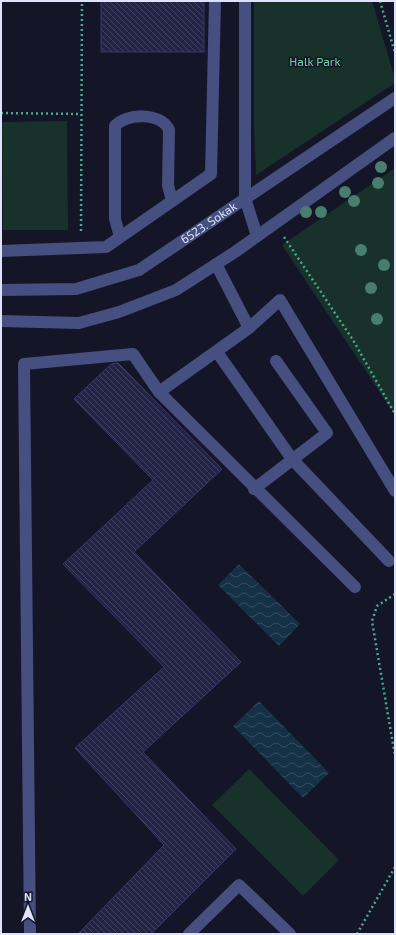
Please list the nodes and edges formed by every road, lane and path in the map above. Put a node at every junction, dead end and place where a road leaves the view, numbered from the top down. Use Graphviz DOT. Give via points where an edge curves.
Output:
graph roads {
  1 [pos="82,1"];
  2 [pos="215,1"];
  3 [pos="245,1"];
  4 [pos="380,1"];
  5 [pos="395,53"];
  6 [pos="395,98"];
  7 [pos="1,113"];
  8 [pos="81,114"];
  9 [pos="395,138"];
  10 [pos="245,198"];
  11 [pos="172,201"];
  12 [pos="275,223"];
  13 [pos="257,236"];
  14 [pos="120,237"];
  15 [pos="81,248"];
  16 [pos="1,251"];
  17 [pos="216,264"];
  18 [pos="1,290"];
  19 [pos="1,321"];
  20 [pos="249,328"];
  21 [pos="217,352"];
  22 [pos="276,361"];
  23 [pos="159,392"];
  24 [pos="395,414"];
  25 [pos="292,459"];
  26 [pos="254,489"];
  27 [pos="395,491"];
  28 [pos="389,561"];
  29 [pos="355,587"];
  30 [pos="395,594"];
  31 [pos="395,756"];
  32 [pos="395,867"];
  33 [pos="30,934"];
  34 [pos="190,934"];
  35 [pos="290,934"];
  36 [pos="357,934"];
  1 -- 8 [label="path"];
  2 -- 11 [label="street" via="211,174"];
  3 -- 10 [label="street"];
  4 -- 5 [label="path"];
  6 -- 10 [label="street, 6523. Sokak"];
  7 -- 8 [label="path"];
  8 -- 15 [label="path"];
  9 -- 12 [label="street"];
  10 -- 13 [label="street"];
  10 -- 18 [label="street, 6523. Sokak" via="139,270 76,289"];
  11 -- 14 [label="street"];
  11 -- 14 [label="street" via="168,185 167,125 152,117 119,121 115,126 115,219"];
  12 -- 13 [label="street"];
  12 -- 24 [label="path" via="353,340"];
  13 -- 17 [label="street"];
  14 -- 15 [label="street" via="106,246"];
  15 -- 16 [label="street"];
  17 -- 19 [label="street" via="176,290 112,314 79,323"];
  17 -- 20 [label="street"];
  20 -- 21 [label="street"];
  20 -- 27 [label="street" via="280,300"];
  21 -- 23 [label="street"];
  21 -- 25 [label="street"];
  22 -- 25 [label="street" via="327,433"];
  23 -- 26 [label="street"];
  23 -- 33 [label="street" via="134,354 24,364"];
  25 -- 26 [label="street"];
  25 -- 28 [label="street"];
  26 -- 29 [label="street"];
  30 -- 31 [label="path" via="377,606 372,621"];
  32 -- 36 [label="path"];
  34 -- 35 [label="street" via="238,885"];
}
